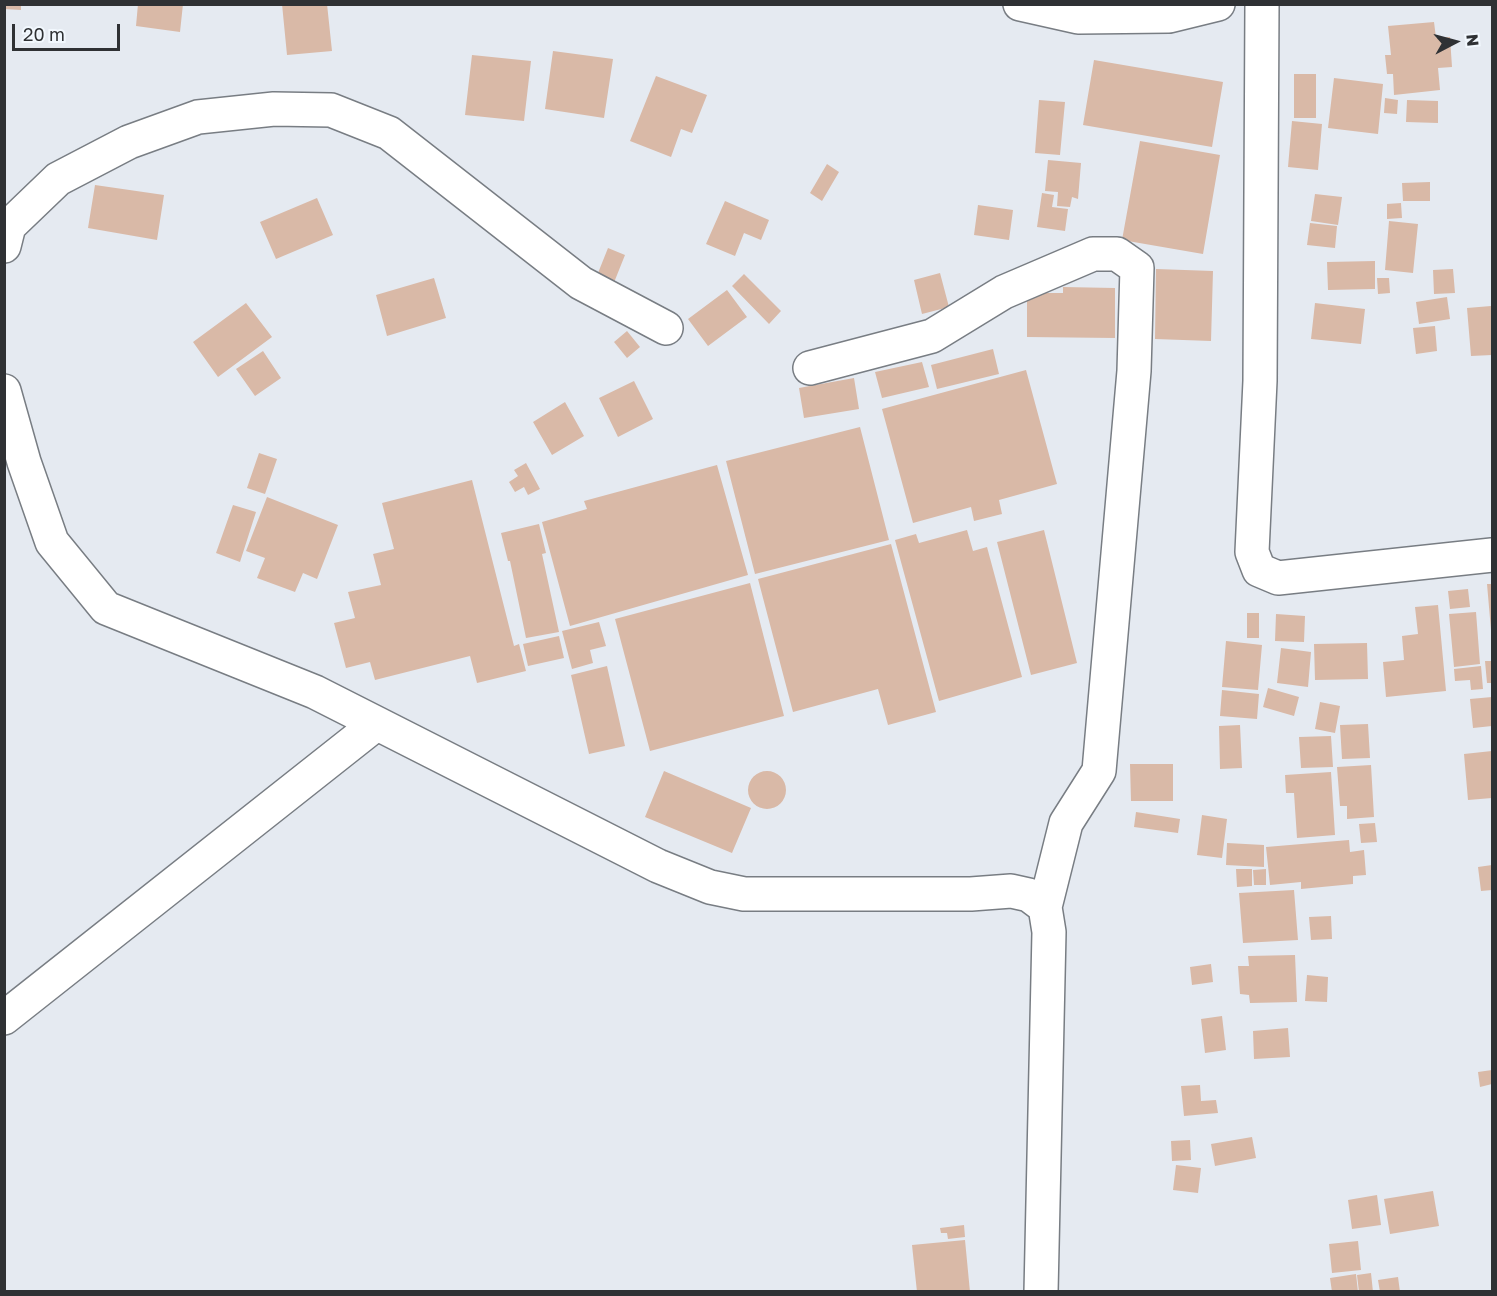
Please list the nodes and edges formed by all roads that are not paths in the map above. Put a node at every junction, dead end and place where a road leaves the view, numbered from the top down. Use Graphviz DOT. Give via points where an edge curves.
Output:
graph roads {
  1 [pos="1020,4"];
  2 [pos="1218,4"];
  3 [pos="1262,4"];
  4 [pos="4,246"];
  5 [pos="666,328"];
  6 [pos="810,368"];
  7 [pos="4,391"];
  8 [pos="1492,555"];
  9 [pos="376,724"];
  10 [pos="1045,907"];
  11 [pos="4,1018"];
  12 [pos="1041,1292"];
  1 -- 2 [label="street" via="1078,17 1169,16"];
  3 -- 8 [label="street" via="1260,381 1252,552 1259,570 1278,578"];
  4 -- 5 [label="street" via="9,226 58,179 129,142 198,117 274,109 331,110 389,132 581,284"];
  6 -- 10 [label="street" via="932,336 1004,292 1093,255 1117,254 1137,268 1134,371 1099,771 1066,823"];
  7 -- 9 [label="street" via="52,542 106,608 315,692"];
  9 -- 10 [label="street" via="658,866 727,892 1011,891 1029,895"];
  9 -- 11 [label="street"];
  10 -- 12 [label="street" via="1049,932"];
}
